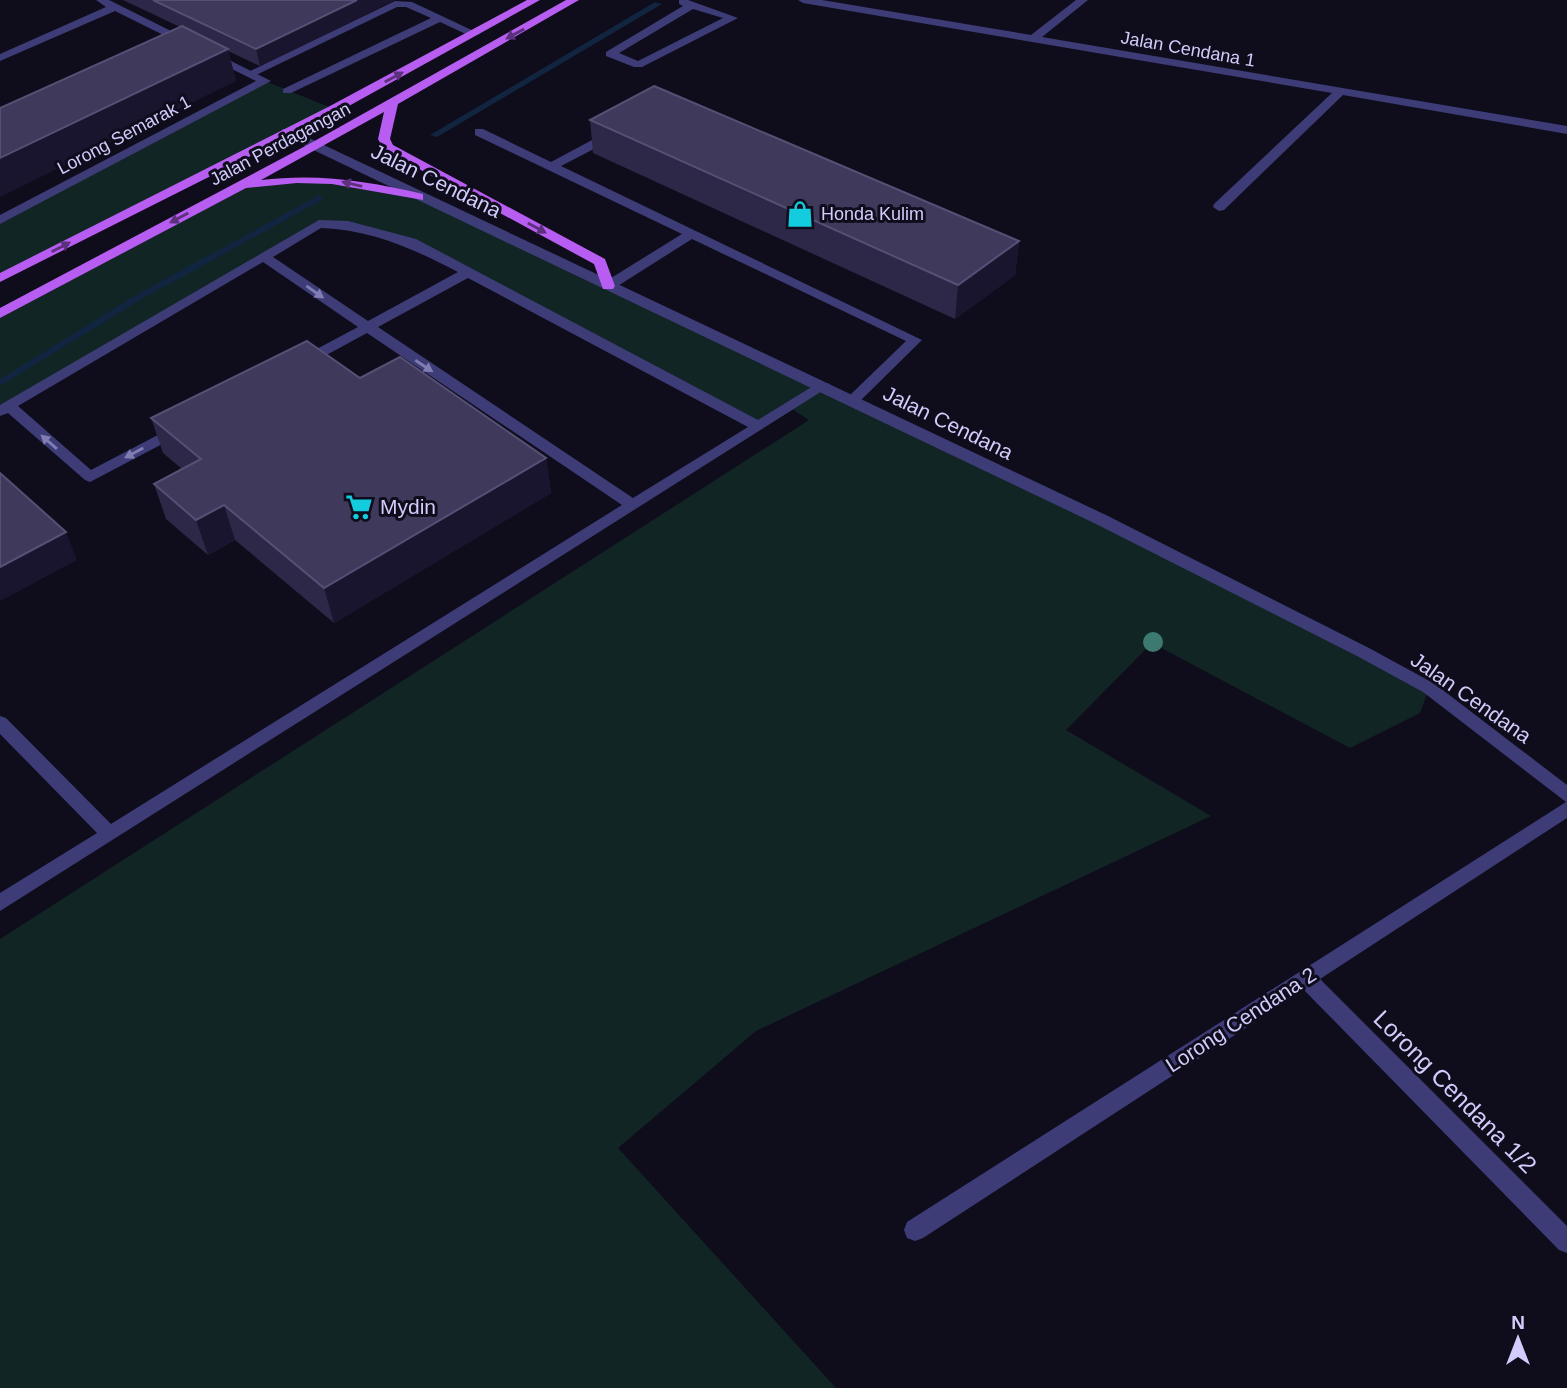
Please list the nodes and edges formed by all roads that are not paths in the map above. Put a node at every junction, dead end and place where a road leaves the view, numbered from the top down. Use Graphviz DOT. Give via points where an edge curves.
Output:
graph roads {
  1 [pos="101,0"];
  2 [pos="535,0"];
  3 [pos="574,0"];
  4 [pos="678,0"];
  5 [pos="803,0"];
  6 [pos="1083,0"];
  7 [pos="692,5"];
  8 [pos="115,7"];
  9 [pos="440,18"];
  10 [pos="474,34"];
  11 [pos="1032,39"];
  12 [pos="190,44"];
  13 [pos="178,50"];
  14 [pos="0,58"];
  15 [pos="250,74"];
  16 [pos="287,91"];
  17 [pos="1339,93"];
  18 [pos="392,103"];
  19 [pos="626,127"];
  20 [pos="1567,131"];
  21 [pos="286,132"];
  22 [pos="479,132"];
  23 [pos="315,146"];
  24 [pos="552,166"];
  25 [pos="239,186"];
  26 [pos="419,197"];
  27 [pos="1219,207"];
  28 [pos="0,220"];
  29 [pos="690,234"];
  30 [pos="264,257"];
  31 [pos="469,272"];
  32 [pos="0,278"];
  33 [pos="608,286"];
  34 [pos="0,314"];
  35 [pos="367,328"];
  36 [pos="295,367"];
  37 [pos="823,386"];
  38 [pos="853,400"];
  39 [pos="4,409"];
  40 [pos="198,419"];
  41 [pos="758,426"];
  42 [pos="633,505"];
  43 [pos="0,723"];
  44 [pos="1567,795"];
  45 [pos="1567,809"];
  46 [pos="110,834"];
  47 [pos="0,903"];
  48 [pos="1307,978"];
  49 [pos="915,1230"];
  50 [pos="1567,1242"];
  1 -- 8 [label="street"];
  2 -- 10 [label="main road, Jalan Perdagangan"];
  3 -- 18 [label="main road, Jalan Perdagangan, one-way"];
  4 -- 7 [label="street"];
  5 -- 11 [label="street, Jalan Cendana 1"];
  6 -- 11 [label="street"];
  7 -- 7 [label="street" via="621,47 610,54 638,65 733,18"];
  8 -- 12 [label="street"];
  8 -- 14 [label="street"];
  9 -- 10 [label="street"];
  9 -- 15 [label="street" via="408,4 386,6"];
  9 -- 16 [label="street"];
  21 -- 10 [label="main road, Jalan Perdagangan, one-way"];
  11 -- 17 [label="street, Jalan Cendana 1"];
  12 -- 13 [label="street"];
  12 -- 15 [label="street"];
  15 -- 28 [label="street, Lorong Semarak 1" via="265,81"];
  17 -- 20 [label="street, Jalan Cendana 1"];
  17 -- 27 [label="street"];
  18 -- 23 [label="main road, Jalan Perdagangan"];
  18 -- 33 [label="main road, one-way" via="384,139 388,147 600,262"];
  19 -- 24 [label="street"];
  21 -- 23 [label="street, Jalan Cendana"];
  32 -- 21 [label="main road, Jalan Perdagangan, one-way"];
  22 -- 24 [label="street"];
  23 -- 25 [label="main road, Jalan Perdagangan"];
  23 -- 26 [label="street, Jalan Cendana"];
  24 -- 29 [label="street"];
  26 -- 25 [label="main road, one-way" via="332,180"];
  25 -- 34 [label="main road, Jalan Perdagangan, one-way"];
  26 -- 33 [label="street, Jalan Cendana"];
  29 -- 33 [label="street"];
  29 -- 38 [label="street" via="915,340"];
  30 -- 31 [label="street" via="319,224 348,225 411,242"];
  30 -- 35 [label="street, one-way"];
  30 -- 39 [label="street"];
  31 -- 35 [label="street"];
  31 -- 41 [label="street"];
  33 -- 37 [label="street, Jalan Cendana"];
  35 -- 36 [label="street"];
  35 -- 42 [label="street, one-way"];
  37 -- 38 [label="street, Jalan Cendana"];
  37 -- 41 [label="street"];
  38 -- 44 [label="street, Jalan Cendana" via="1151,544 1418,682"];
  40 -- 39 [label="street, one-way" via="90,477"];
  41 -- 42 [label="street"];
  42 -- 46 [label="street"];
  43 -- 46 [label="street"];
  45 -- 48 [label="street, Lorong Cendana 2"];
  46 -- 47 [label="street"];
  48 -- 49 [label="street, Lorong Cendana 2"];
  48 -- 50 [label="street, Lorong Cendana 1/2"];
}
